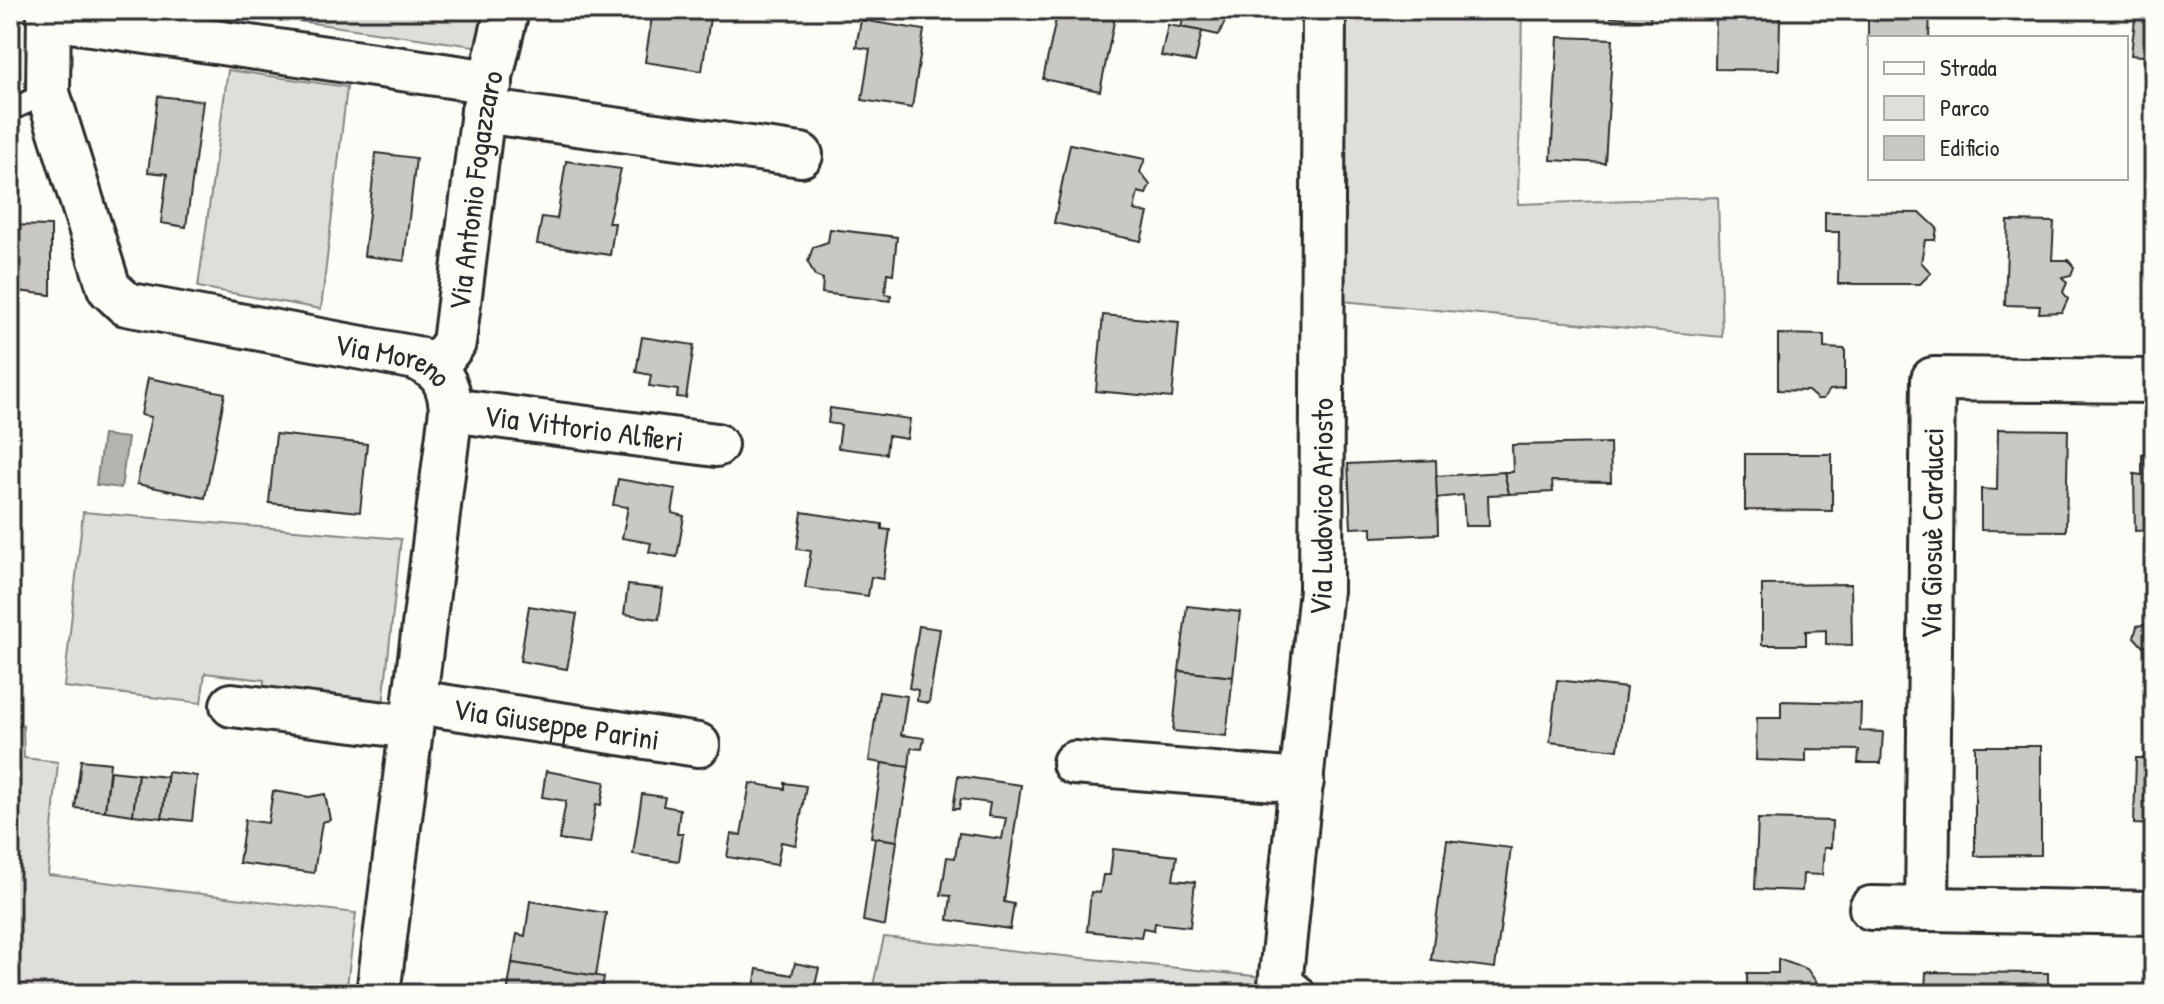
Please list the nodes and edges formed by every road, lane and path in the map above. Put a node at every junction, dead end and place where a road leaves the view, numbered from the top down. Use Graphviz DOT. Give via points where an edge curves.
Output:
graph roads {
  1 [pos="507,10"];
  2 [pos="1324,10"];
  3 [pos="50,14"];
  4 [pos="48,93"];
  5 [pos="487,97"];
  6 [pos="10,110"];
  7 [pos="801,155"];
  8 [pos="436,367"];
  9 [pos="2154,381"];
  10 [pos="451,410"];
  11 [pos="716,445"];
  12 [pos="232,705"];
  13 [pos="414,715"];
  14 [pos="698,745"];
  15 [pos="1074,763"];
  16 [pos="1302,781"];
  17 [pos="1871,908"];
  18 [pos="1927,909"];
  19 [pos="2154,913"];
  20 [pos="378,994"];
  21 [pos="1293,994"];
  1 -- 5 [label="street, Via Antonio Fogazzaro"];
  2 -- 16 [label="street, Via Ludovico Ariosto" via="1321,590"];
  3 -- 4 [label="street, Via Moreno"];
  3 -- 5 [label="street"];
  4 -- 6 [label="lane"];
  4 -- 8 [label="street, Via Moreno" via="109,288 126,304 416,358"];
  5 -- 7 [label="street"];
  5 -- 8 [label="street, Via Antonio Fogazzaro" via="454,343"];
  8 -- 10 [label="street, Via Moreno" via="449,387"];
  9 -- 18 [label="street, Via Giosuè Carducci" via="1933,379"];
  10 -- 11 [label="street, Via Vittorio Alfieri"];
  10 -- 13 [label="street, Via Moreno"];
  12 -- 13 [label="street, Via Giuseppe Parini"];
  13 -- 14 [label="street, Via Giuseppe Parini"];
  13 -- 20 [label="street, Via Moreno"];
  15 -- 16 [label="street"];
  16 -- 21 [label="street, Via Ludovico Ariosto" via="1280,985"];
  17 -- 18 [label="street"];
  18 -- 19 [label="street"];
}
